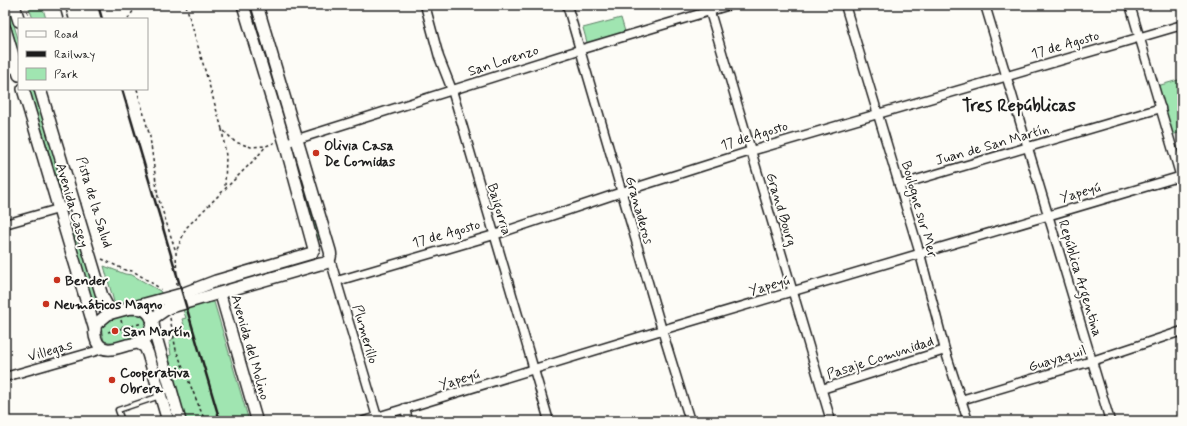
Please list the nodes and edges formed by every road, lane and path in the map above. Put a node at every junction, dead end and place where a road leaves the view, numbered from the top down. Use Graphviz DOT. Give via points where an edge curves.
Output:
graph roads {
  1 [pos="14,5"];
  2 [pos="26,5"];
  3 [pos="62,5"];
  4 [pos="136,5"];
  5 [pos="186,5"];
  6 [pos="243,5"];
  7 [pos="257,5"];
  8 [pos="425,5"];
  9 [pos="567,5"];
  10 [pos="730,5"];
  11 [pos="845,5"];
  12 [pos="985,5"];
  13 [pos="1130,5"];
  14 [pos="709,8"];
  15 [pos="18,18"];
  16 [pos="30,18"];
  17 [pos="66,18"];
  18 [pos="129,18"];
  19 [pos="1182,25"];
  20 [pos="5,28"];
  21 [pos="1139,38"];
  22 [pos="579,50"];
  23 [pos="18,69"];
  24 [pos="5,70"];
  25 [pos="1007,76"];
  26 [pos="23,90"];
  27 [pos="40,90"];
  28 [pos="136,90"];
  29 [pos="452,90"];
  30 [pos="1161,108"];
  31 [pos="878,114"];
  32 [pos="222,129"];
  33 [pos="297,140"];
  34 [pos="284,141"];
  35 [pos="266,146"];
  36 [pos="1028,147"];
  37 [pos="751,151"];
  38 [pos="1182,178"];
  39 [pos="899,185"];
  40 [pos="226,188"];
  41 [pos="622,192"];
  42 [pos="76,204"];
  43 [pos="59,209"];
  44 [pos="1048,215"];
  45 [pos="5,224"];
  46 [pos="494,235"];
  47 [pos="313,251"];
  48 [pos="176,252"];
  49 [pos="100,253"];
  50 [pos="920,254"];
  51 [pos="326,257"];
  52 [pos="216,281"];
  53 [pos="337,281"];
  54 [pos="793,292"];
  55 [pos="220,293"];
  56 [pos="177,295"];
  57 [pos="166,303"];
  58 [pos="120,311"];
  59 [pos="152,321"];
  60 [pos="123,328"];
  61 [pos="94,330"];
  62 [pos="662,330"];
  63 [pos="1182,331"];
  64 [pos="108,332"];
  65 [pos="133,344"];
  66 [pos="103,348"];
  67 [pos="945,350"];
  68 [pos="1092,361"];
  69 [pos="534,369"];
  70 [pos="5,377"];
  71 [pos="822,389"];
  72 [pos="160,396"];
  73 [pos="961,400"];
  74 [pos="405,408"];
  75 [pos="377,417"];
  76 [pos="122,421"];
  77 [pos="168,421"];
  78 [pos="180,421"];
  79 [pos="205,421"];
  80 [pos="257,421"];
  81 [pos="364,421"];
  82 [pos="408,421"];
  83 [pos="549,421"];
  84 [pos="690,421"];
  85 [pos="831,421"];
  86 [pos="968,421"];
  87 [pos="1110,421"];
  1 -- 15 [label="main road"];
  2 -- 16 [label="path"];
  3 -- 17 [label="lane"];
  4 -- 18 [label="path"];
  5 -- 32 [label="path"];
  6 -- 34 [label="main road"];
  7 -- 33 [label="main road"];
  8 -- 29 [label="street, Baigorria" via="439,57"];
  9 -- 22 [label="street, Granaderos"];
  10 -- 14 [label="street, San Lorenzo"];
  11 -- 31 [label="street, Boulogne sur Mer"];
  12 -- 25 [label="street, República Argentina"];
  13 -- 21 [label="street"];
  14 -- 22 [label="street, San Lorenzo"];
  14 -- 37 [label="street, Grand Bourg"];
  19 -- 21 [label="street, 17 de Agosto"];
  20 -- 23 [label="main road"];
  21 -- 25 [label="street, 17 de Agosto"];
  21 -- 30 [label="street"];
  22 -- 29 [label="street, San Lorenzo"];
  22 -- 41 [label="street, Granaderos"];
  23 -- 24 [label="street"];
  25 -- 31 [label="street, 17 de Agosto"];
  25 -- 36 [label="street, República Argentina"];
  26 -- 43 [label="main road, Avenida Casey"];
  27 -- 42 [label="main road, Avenida Casey"];
  28 -- 48 [label="path" via="150,137 158,197"];
  29 -- 33 [label="street, San Lorenzo"];
  29 -- 46 [label="street, Baigorria"];
  30 -- 36 [label="street, Juan de San Martín"];
  30 -- 38 [label="street"];
  31 -- 37 [label="street, 17 de Agosto"];
  31 -- 39 [label="street, Boulogne sur Mer"];
  32 -- 35 [label="path" via="235,142 251,147"];
  32 -- 40 [label="path" via="226,156"];
  33 -- 34 [label="street, San Lorenzo"];
  33 -- 51 [label="main road"];
  34 -- 35 [label="path"];
  34 -- 47 [label="main road"];
  35 -- 40 [label="path"];
  36 -- 39 [label="street, Juan de San Martín"];
  36 -- 44 [label="street, República Argentina"];
  37 -- 41 [label="street, 17 de Agosto"];
  37 -- 54 [label="street, Grand Bourg"];
  38 -- 44 [label="street, Yapeyú"];
  39 -- 50 [label="street, Boulogne sur Mer"];
  40 -- 48 [label="path" via="186,228"];
  41 -- 46 [label="street, 17 de Agosto"];
  41 -- 62 [label="street, Granaderos"];
  42 -- 43 [label="street"];
  42 -- 58 [label="main road, Avenida Casey" via="102,296"];
  43 -- 45 [label="street"];
  43 -- 61 [label="main road, Avenida Casey"];
  44 -- 50 [label="street, Yapeyú"];
  44 -- 68 [label="street, República Argentina"];
  46 -- 53 [label="street, 17 de Agosto"];
  46 -- 69 [label="street, Baigorria"];
  47 -- 51 [label="main road" via="314,260"];
  47 -- 51 [label="main road" via="319,246 326,246"];
  47 -- 52 [label="main road"];
  48 -- 56 [label="path"];
  49 -- 57 [label="path, Pista de la Salud" via="102,260 133,271 161,288"];
  50 -- 54 [label="street, Yapeyú"];
  50 -- 67 [label="street, Boulogne sur Mer"];
  51 -- 53 [label="street, Plumerillo"];
  51 -- 55 [label="main road"];
  52 -- 55 [label="main road, Avenida del Molino"];
  52 -- 56 [label="main road"];
  53 -- 75 [label="street, Plumerillo"];
  54 -- 62 [label="street, Yapeyú"];
  54 -- 71 [label="street, Grand Bourg"];
  55 -- 57 [label="main road"];
  55 -- 80 [label="street, Avenida del Molino"];
  56 -- 57 [label="main road"];
  57 -- 58 [label="main road"];
  57 -- 59 [label="main road"];
  57 -- 79 [label="path, Pista de la Salud" via="176,350"];
  58 -- 59 [label="main road" via="141,308 149,313"];
  58 -- 60 [label="path"];
  58 -- 61 [label="main road" via="108,314 96,324"];
  59 -- 60 [label="path"];
  59 -- 65 [label="main road" via="150,332 144,340"];
  59 -- 78 [label="main road"];
  60 -- 64 [label="path"];
  60 -- 65 [label="path"];
  61 -- 66 [label="main road, Avenida Casey" via="98,344"];
  62 -- 69 [label="street, Yapeyú"];
  62 -- 84 [label="street, Granaderos"];
  63 -- 68 [label="street, Guayaquil"];
  65 -- 66 [label="main road"];
  65 -- 72 [label="main road" via="145,347"];
  66 -- 70 [label="street, Villegas"];
  67 -- 71 [label="street, Pasaje Comunidad"];
  67 -- 73 [label="street, Boulogne sur Mer"];
  68 -- 73 [label="street, Guayaquil"];
  68 -- 87 [label="street, República Argentina"];
  69 -- 74 [label="street, Yapeyú"];
  69 -- 83 [label="street, Baigorria"];
  71 -- 85 [label="street, Grand Bourg"];
  72 -- 76 [label="lane" via="118,410"];
  72 -- 77 [label="main road"];
  73 -- 86 [label="street, Boulogne sur Mer"];
  74 -- 75 [label="street, Yapeyú"];
  74 -- 82 [label="street"];
  75 -- 81 [label="street, Yapeyú"];
}
